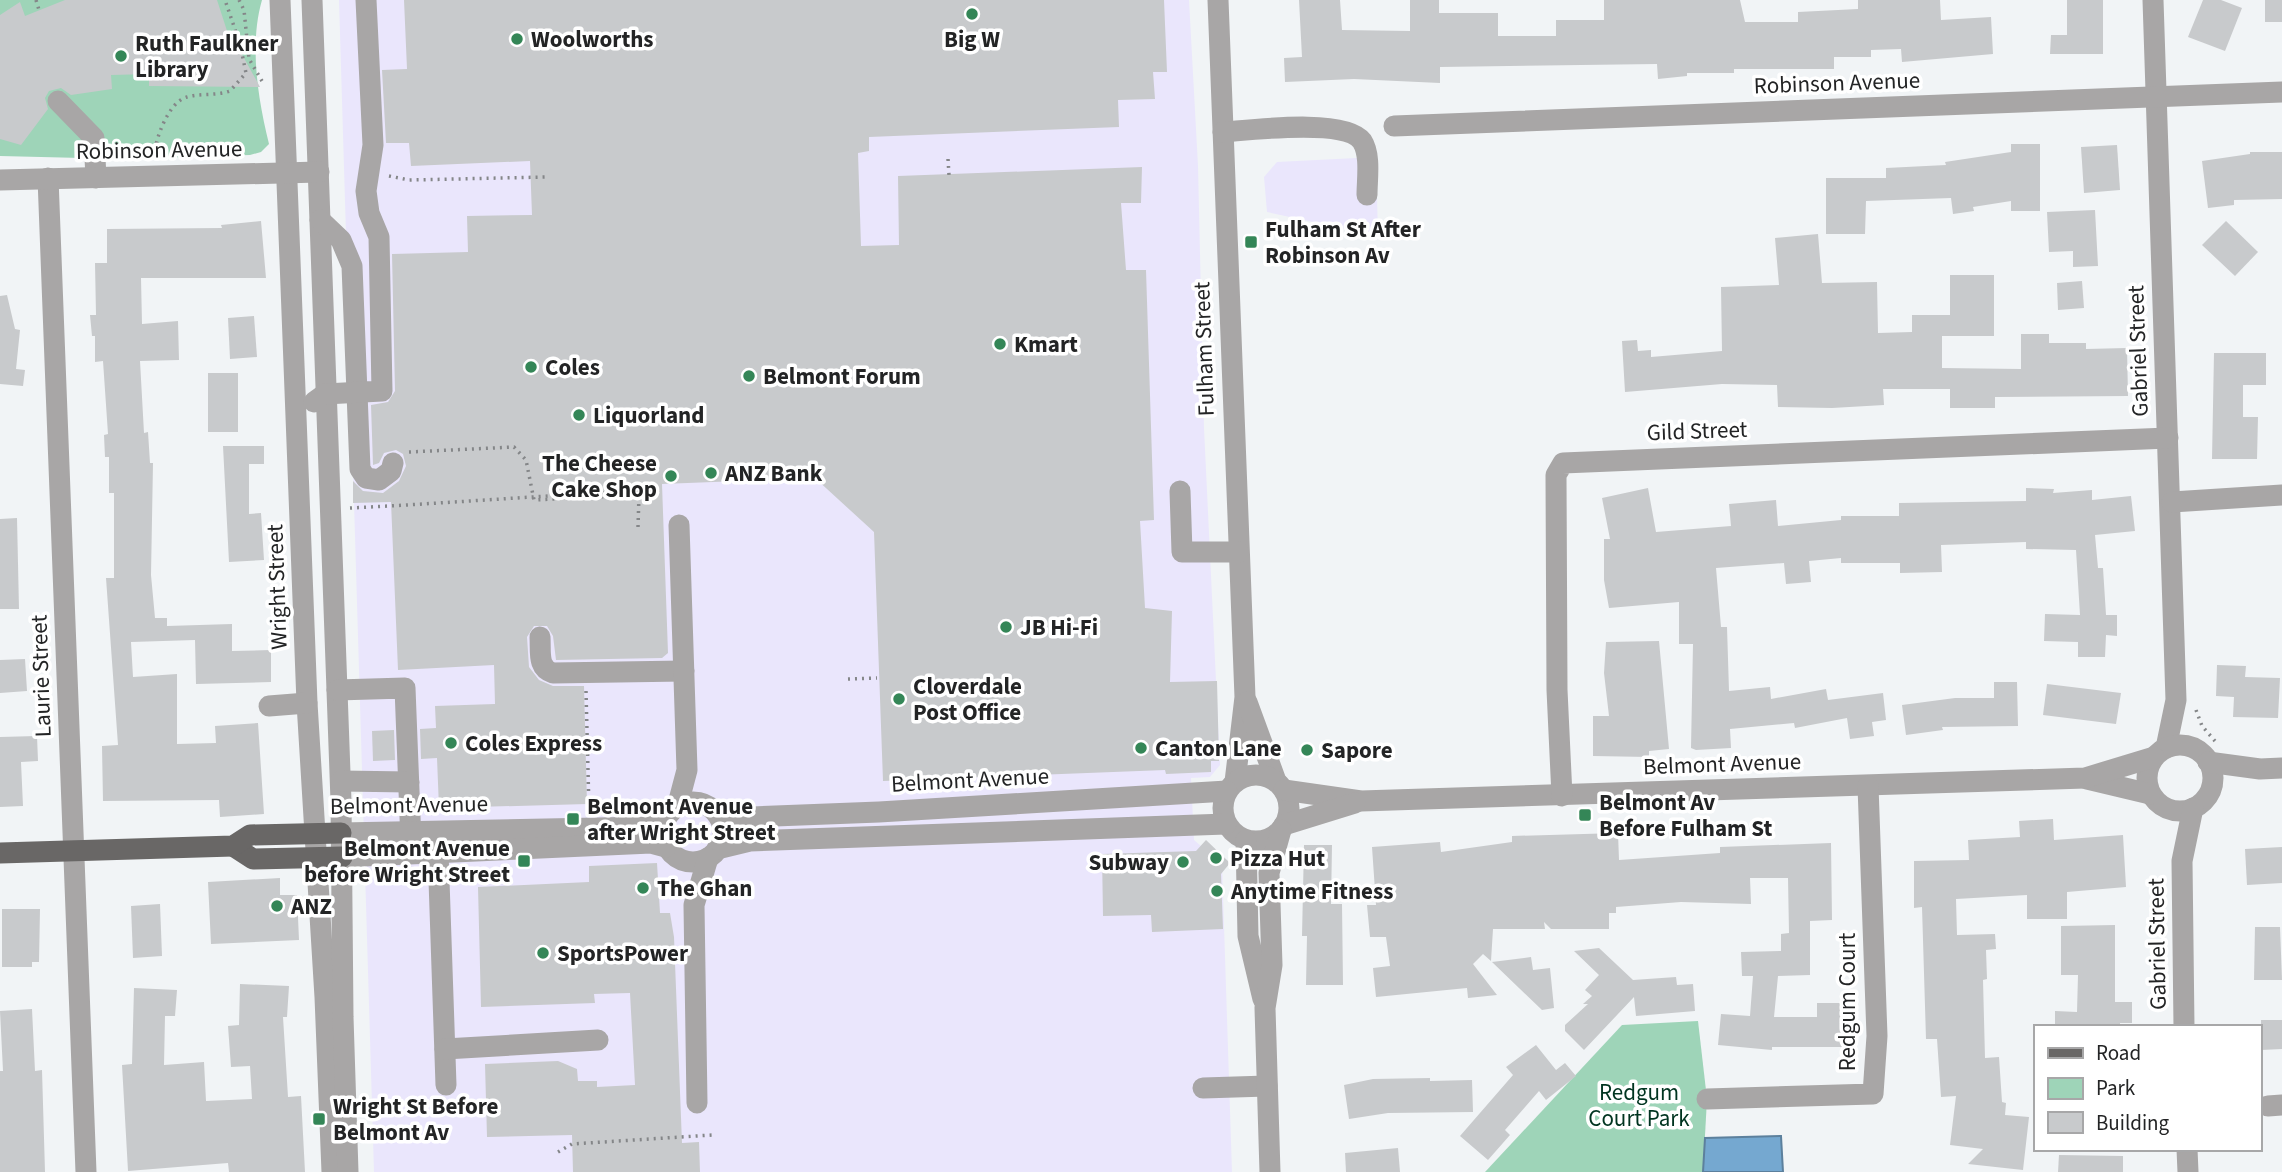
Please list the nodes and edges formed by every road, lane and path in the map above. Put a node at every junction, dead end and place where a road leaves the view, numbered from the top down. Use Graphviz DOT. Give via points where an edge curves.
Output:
graph roads {
  1 [pos="36,0"];
  2 [pos="238,0"];
  3 [pos="281,0"];
  4 [pos="312,0"];
  5 [pos="366,0"];
  6 [pos="1217,0"];
  7 [pos="2152,0"];
  8 [pos="226,2"];
  9 [pos="39,10"];
  10 [pos="263,69"];
  11 [pos="2282,92"];
  12 [pos="2156,97"];
  13 [pos="58,101"];
  14 [pos="1394,126"];
  15 [pos="1223,132"];
  16 [pos="948,159"];
  17 [pos="153,163"];
  18 [pos="369,167"];
  19 [pos="319,172"];
  20 [pos="286,174"];
  21 [pos="948,175"];
  22 [pos="547,177"];
  23 [pos="48,178"];
  24 [pos="96,178"];
  25 [pos="0,180"];
  26 [pos="1367,195"];
  27 [pos="320,220"];
  28 [pos="325,394"];
  29 [pos="297,422"];
  30 [pos="2168,438"];
  31 [pos="399,457"];
  32 [pos="639,485"];
  33 [pos="663,490"];
  34 [pos="1180,491"];
  35 [pos="639,495"];
  36 [pos="2282,495"];
  37 [pos="2172,502"];
  38 [pos="345,508"];
  39 [pos="679,525"];
  40 [pos="638,527"];
  41 [pos="1238,552"];
  42 [pos="540,637"];
  43 [pos="684,671"];
  44 [pos="877,678"];
  45 [pos="848,679"];
  46 [pos="586,689"];
  47 [pos="337,690"];
  48 [pos="1245,697"];
  49 [pos="2185,701"];
  50 [pos="307,703"];
  51 [pos="269,706"];
  52 [pos="2224,744"];
  53 [pos="2192,748"];
  54 [pos="2160,753"];
  55 [pos="2208,762"];
  56 [pos="2282,768"];
  57 [pos="2260,769"];
  58 [pos="687,770"];
  59 [pos="2085,778"];
  60 [pos="341,781"];
  61 [pos="409,782"];
  62 [pos="1231,786"];
  63 [pos="1280,786"];
  64 [pos="1868,786"];
  65 [pos="2210,791"];
  66 [pos="2150,794"];
  67 [pos="1562,796"];
  68 [pos="1361,802"];
  69 [pos="674,808"];
  70 [pos="2193,808"];
  71 [pos="2166,809"];
  72 [pos="713,810"];
  73 [pos="589,812"];
  74 [pos="1226,824"];
  75 [pos="1283,827"];
  76 [pos="411,831"];
  77 [pos="341,832"];
  78 [pos="315,834"];
  79 [pos="1246,840"];
  80 [pos="233,846"];
  81 [pos="74,851"];
  82 [pos="438,851"];
  83 [pos="412,852"];
  84 [pos="0,853"];
  85 [pos="672,853"];
  86 [pos="713,853"];
  87 [pos="341,857"];
  88 [pos="317,859"];
  89 [pos="2182,861"];
  90 [pos="694,905"];
  91 [pos="1265,1008"];
  92 [pos="2184,1025"];
  93 [pos="598,1040"];
  94 [pos="445,1049"];
  95 [pos="446,1085"];
  96 [pos="1267,1086"];
  97 [pos="1203,1088"];
  98 [pos="1707,1099"];
  99 [pos="697,1103"];
  100 [pos="712,1135"];
  101 [pos="2187,1151"];
  102 [pos="558,1152"];
  103 [pos="86,1172"];
  104 [pos="332,1172"];
  105 [pos="348,1172"];
  106 [pos="1270,1172"];
  107 [pos="2188,1172"];
  1 -- 9 [label="path"];
  2 -- 8 [label="path"];
  2 -- 10 [label="path" via="244,10 249,59 265,86"];
  3 -- 20 [label="street, Wright Street"];
  4 -- 19 [label="street"];
  5 -- 18 [label="street" via="373,145"];
  6 -- 15 [label="street, Fulham Street"];
  7 -- 12 [label="street, Gabriel Street"];
  8 -- 17 [label="path" via="246,73 230,92 179,100 155,148"];
  11 -- 12 [label="street, Robinson Avenue"];
  12 -- 14 [label="street, Robinson Avenue"];
  12 -- 30 [label="street, Gabriel Street"];
  13 -- 24 [label="street" via="94,138"];
  15 -- 26 [label="street" via="1334,128 1355,134 1365,149"];
  15 -- 41 [label="street, Fulham Street"];
  16 -- 21 [label="path"];
  18 -- 22 [label="path" via="410,180"];
  18 -- 28 [label="street" via="369,213 379,237 382,391"];
  19 -- 20 [label="street, Robinson Avenue"];
  19 -- 27 [label="street"];
  20 -- 24 [label="street, Robinson Avenue"];
  20 -- 29 [label="street, Wright Street"];
  23 -- 24 [label="street, Robinson Avenue"];
  23 -- 25 [label="street, Robinson Avenue"];
  23 -- 81 [label="street, Laurie Street"];
  27 -- 28 [label="street"];
  27 -- 31 [label="street" via="349,253 360,469 366,478 379,480"];
  28 -- 29 [label="street"];
  28 -- 47 [label="street"];
  29 -- 50 [label="street, Wright Street"];
  30 -- 37 [label="street, Gabriel Street"];
  30 -- 67 [label="street, Gild Street" via="1563,463 1556,475"];
  31 -- 35 [label="path" via="514,447 526,460 534,500"];
  32 -- 35 [label="path"];
  33 -- 38 [label="path"];
  34 -- 41 [label="street" via="1182,552"];
  35 -- 40 [label="path"];
  36 -- 37 [label="street"];
  37 -- 49 [label="street, Gabriel Street"];
  39 -- 43 [label="street"];
  41 -- 48 [label="street, Fulham Street"];
  42 -- 43 [label="street" via="541,663 553,673"];
  43 -- 58 [label="street"];
  44 -- 45 [label="path"];
  46 -- 73 [label="path"];
  47 -- 60 [label="street"];
  47 -- 61 [label="street" via="386,681 405,688"];
  48 -- 62 [label="street, Fulham Street"];
  48 -- 63 [label="street, Fulham Street"];
  49 -- 52 [label="path" via="2216,742"];
  49 -- 53 [label="street, Gabriel Street"];
  49 -- 54 [label="street, Gabriel Street"];
  50 -- 51 [label="street"];
  50 -- 78 [label="street, Wright Street"];
  53 -- 54 [label="street"];
  53 -- 55 [label="street"];
  54 -- 59 [label="street, Belmont Avenue"];
  54 -- 66 [label="street" via="2147,775"];
  55 -- 57 [label="street"];
  55 -- 65 [label="street"];
  56 -- 57 [label="street"];
  57 -- 65 [label="street"];
  58 -- 69 [label="street"];
  58 -- 72 [label="street"];
  59 -- 64 [label="street, Belmont Avenue"];
  59 -- 66 [label="street, Belmont Avenue"];
  60 -- 61 [label="street"];
  60 -- 77 [label="street"];
  61 -- 76 [label="street"];
  62 -- 63 [label="street, Belmont Avenue" via="1255,775"];
  62 -- 72 [label="street, Belmont Avenue" via="879,812 752,817"];
  62 -- 74 [label="street" via="1223,813"];
  63 -- 68 [label="street, Belmont Avenue"];
  63 -- 75 [label="street" via="1289,807"];
  64 -- 67 [label="street, Belmont Avenue"];
  64 -- 98 [label="street, Redgum Court" via="1877,1036 1873,1094"];
  65 -- 70 [label="street"];
  66 -- 71 [label="street"];
  67 -- 68 [label="street, Belmont Avenue"];
  68 -- 75 [label="street, Belmont Avenue"];
  69 -- 72 [label="street, Belmont Avenue" via="698,802"];
  69 -- 76 [label="street, Belmont Avenue" via="646,827"];
  69 -- 85 [label="street" via="664,823"];
  70 -- 71 [label="street"];
  70 -- 89 [label="street, Gabriel Street"];
  71 -- 89 [label="street, Gabriel Street"];
  72 -- 86 [label="street" via="723,832"];
  74 -- 79 [label="street"];
  74 -- 86 [label="street, Belmont Avenue" via="750,841"];
  75 -- 79 [label="street, Belmont Avenue" via="1265,840"];
  75 -- 91 [label="street" via="1269,873 1272,965"];
  76 -- 77 [label="street, Belmont Avenue"];
  76 -- 83 [label="street"];
  77 -- 78 [label="main road, Belmont Avenue"];
  77 -- 87 [label="street"];
  78 -- 80 [label="main road, Belmont Avenue" via="250,835"];
  78 -- 88 [label="street, Wright Street"];
  79 -- 91 [label="street" via="1248,936"];
  80 -- 81 [label="main road, Belmont Avenue"];
  80 -- 88 [label="main road, Belmont Avenue" via="253,859"];
  81 -- 84 [label="main road, Belmont Avenue"];
  81 -- 103 [label="street, Laurie Street"];
  82 -- 83 [label="street, Belmont Avenue"];
  82 -- 85 [label="street, Belmont Avenue" via="651,843"];
  82 -- 94 [label="street"];
  83 -- 87 [label="street, Belmont Avenue"];
  85 -- 86 [label="street, Belmont Avenue" via="687,862"];
  85 -- 90 [label="street"];
  86 -- 90 [label="street"];
  87 -- 88 [label="main road, Belmont Avenue"];
  87 -- 105 [label="street"];
  88 -- 104 [label="street, Wright Street"];
  89 -- 92 [label="street, Gabriel Street"];
  90 -- 99 [label="street"];
  91 -- 96 [label="street"];
  93 -- 94 [label="street"];
  94 -- 95 [label="street"];
  96 -- 97 [label="street"];
  96 -- 106 [label="street"];
  100 -- 102 [label="path" via="572,1144"];
  101 -- 107 [label="street"];
}
